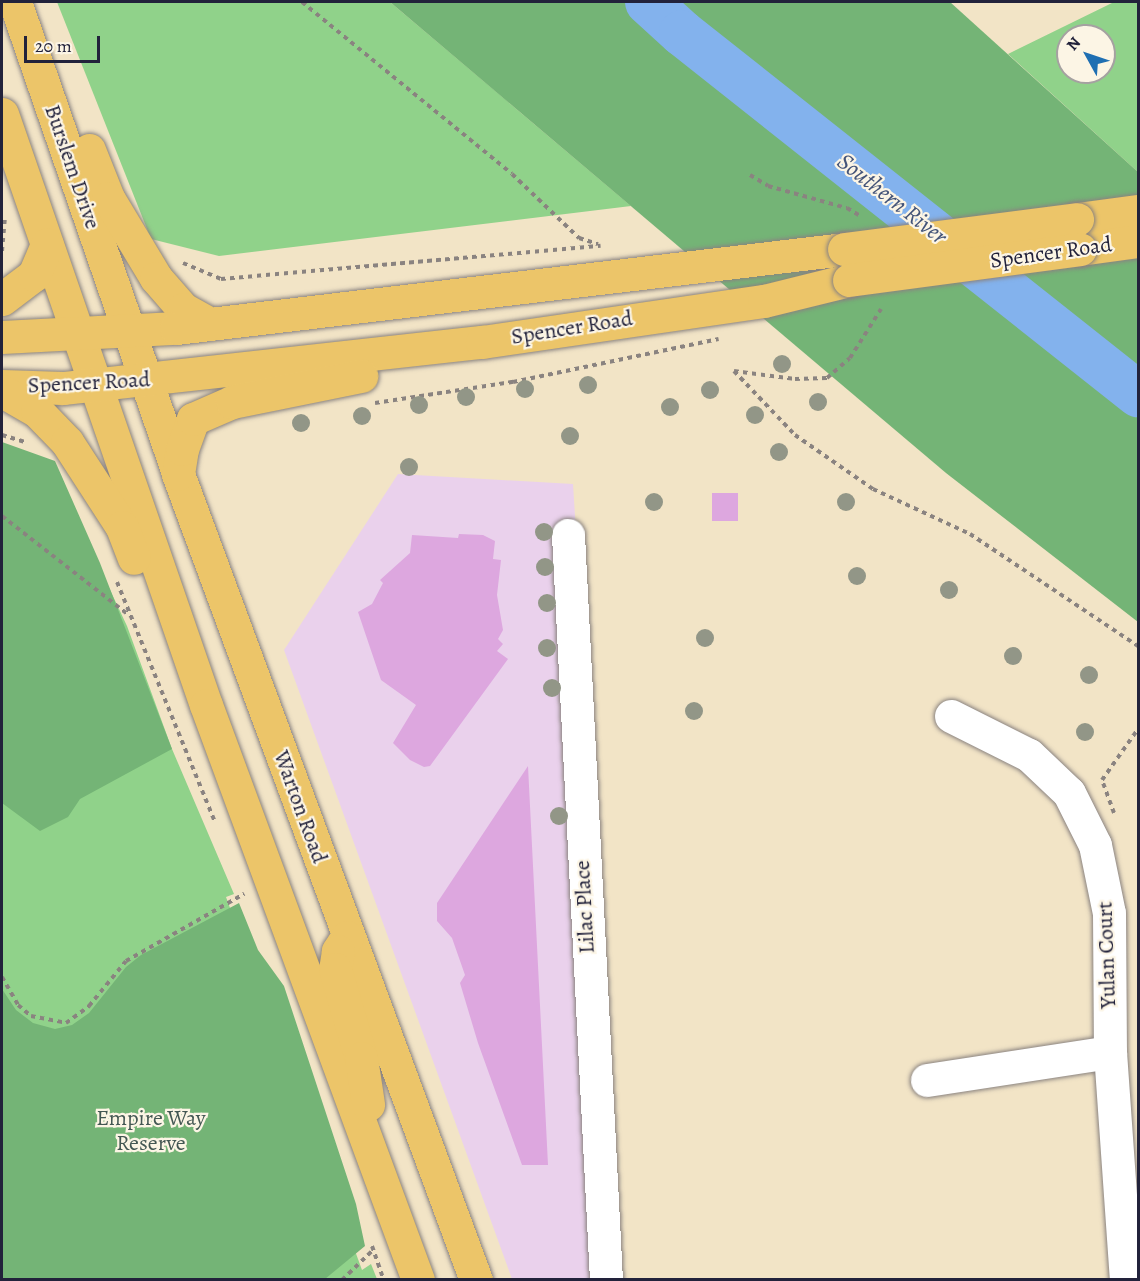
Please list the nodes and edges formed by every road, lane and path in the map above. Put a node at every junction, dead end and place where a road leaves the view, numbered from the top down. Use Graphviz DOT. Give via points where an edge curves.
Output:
graph roads {
  1 [pos="302,2"];
  2 [pos="18,8"];
  3 [pos="2,114"];
  4 [pos="750,175"];
  5 [pos="1138,211"];
  6 [pos="5,212"];
  7 [pos="867,221"];
  8 [pos="1079,234"];
  9 [pos="1138,241"];
  10 [pos="47,245"];
  11 [pos="2,251"];
  12 [pos="847,265"];
  13 [pos="156,278"];
  14 [pos="2,299"];
  15 [pos="881,309"];
  16 [pos="210,324"];
  17 [pos="582,328"];
  18 [pos="129,332"];
  19 [pos="78,335"];
  20 [pos="727,336"];
  21 [pos="2,337"];
  22 [pos="146,380"];
  23 [pos="95,385"];
  24 [pos="2,386"];
  25 [pos="2,392"];
  26 [pos="364,404"];
  27 [pos="54,429"];
  28 [pos="2,435"];
  29 [pos="178,474"];
  30 [pos="2,516"];
  31 [pos="568,535"];
  32 [pos="130,616"];
  33 [pos="1138,646"];
  34 [pos="206,705"];
  35 [pos="951,716"];
  36 [pos="1138,729"];
  37 [pos="1095,845"];
  38 [pos="245,894"];
  39 [pos="347,937"];
  40 [pos="2,978"];
  41 [pos="1110,1052"];
  42 [pos="927,1080"];
  43 [pos="363,1129"];
  44 [pos="437,1176"];
  45 [pos="373,1250"];
  46 [pos="342,1280"];
  47 [pos="418,1280"];
  48 [pos="450,1280"];
  49 [pos="476,1280"];
  50 [pos="606,1280"];
  51 [pos="1126,1280"];
  1 -- 13 [label="path" via="512,174 579,238 601,246 221,279 174,259"];
  2 -- 13 [label="main road" via="50,49 108,198"];
  2 -- 18 [label="main road, Burslem Drive"];
  3 -- 10 [label="main road"];
  4 -- 7 [label="path" via="768,186 847,208"];
  5 -- 8 [label="main road, Spencer Road"];
  6 -- 11 [label="path"];
  8 -- 9 [label="main road, Spencer Road"];
  8 -- 12 [label="main road, Spencer Road, bridge"];
  10 -- 14 [label="main road" via="34,275"];
  10 -- 19 [label="main road"];
  12 -- 16 [label="main road, Spencer Road"];
  12 -- 17 [label="main road, Spencer Road" via="764,301"];
  13 -- 16 [label="main road" via="183,309"];
  15 -- 33 [label="path" via="850,358 827,378 795,379 734,371 795,435 873,489 970,534"];
  16 -- 18 [label="main road, Spencer Road"];
  17 -- 22 [label="main road, Spencer Road"];
  17 -- 29 [label="main road" via="530,348 310,384 232,402 193,419"];
  18 -- 19 [label="main road, Spencer Road"];
  18 -- 22 [label="main road, Warton Road"];
  19 -- 21 [label="main road, Spencer Road"];
  19 -- 23 [label="main road"];
  20 -- 26 [label="path" via="513,382"];
  22 -- 23 [label="main road, Spencer Road"];
  22 -- 29 [label="main road, Warton Road"];
  23 -- 24 [label="main road, Spencer Road"];
  23 -- 34 [label="main road"];
  25 -- 27 [label="main road" via="37,411"];
  27 -- 28 [label="path" via="38,447"];
  27 -- 34 [label="main road" via="67,442 122,527 163,632"];
  29 -- 39 [label="main road, Warton Road"];
  30 -- 32 [label="path"];
  31 -- 50 [label="street, Lilac Place"];
  34 -- 43 [label="main road"];
  35 -- 37 [label="street, Yulan Court" via="1029,755 1070,793"];
  36 -- 37 [label="path" via="1102,780 1116,818"];
  37 -- 41 [label="street, Yulan Court" via="1109,913"];
  38 -- 40 [label="path" via="126,961 89,1006 66,1023 32,1016 18,1005"];
  39 -- 43 [label="main road" via="338,951 335,969 361,1058 369,1102"];
  39 -- 44 [label="main road, Warton Road"];
  41 -- 42 [label="street"];
  41 -- 51 [label="street, Yulan Court"];
  43 -- 47 [label="main road"];
  44 -- 48 [label="main road" via="441,1233"];
  44 -- 49 [label="main road, Warton Road"];
  45 -- 46 [label="path"];
}
